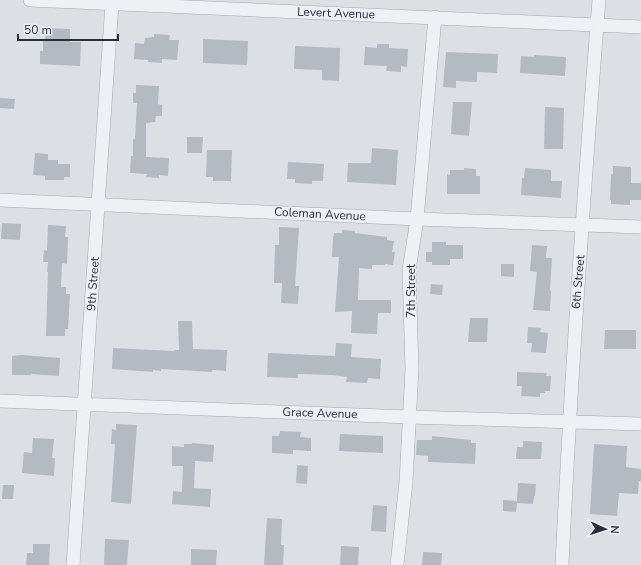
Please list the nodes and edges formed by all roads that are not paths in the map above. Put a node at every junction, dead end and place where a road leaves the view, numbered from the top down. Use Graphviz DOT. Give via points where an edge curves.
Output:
graph roads {
  1 [pos="30,0"];
  2 [pos="599,0"];
  3 [pos="112,4"];
  4 [pos="435,17"];
  5 [pos="596,26"];
  6 [pos="641,27"];
  7 [pos="0,200"];
  8 [pos="99,204"];
  9 [pos="416,219"];
  10 [pos="583,225"];
  11 [pos="641,228"];
  12 [pos="0,400"];
  13 [pos="83,404"];
  14 [pos="410,417"];
  15 [pos="569,421"];
  16 [pos="641,424"];
  17 [pos="73,565"];
  18 [pos="397,565"];
  19 [pos="562,565"];
  1 -- 3 [label="street, Levert Avenue"];
  2 -- 5 [label="street, 6th Street"];
  3 -- 4 [label="street, Levert Avenue"];
  3 -- 8 [label="street, 9th Street"];
  4 -- 5 [label="street, Levert Avenue"];
  4 -- 9 [label="street, 7th Street"];
  5 -- 6 [label="street, Levert Avenue"];
  5 -- 10 [label="street, 6th Street"];
  7 -- 8 [label="street, Coleman Avenue"];
  8 -- 9 [label="street, Coleman Avenue"];
  8 -- 13 [label="street, 9th Street"];
  9 -- 10 [label="street, Coleman Avenue"];
  9 -- 14 [label="street, 7th Street" via="409,270 412,369"];
  10 -- 11 [label="street, Coleman Avenue"];
  10 -- 15 [label="street, 6th Street"];
  12 -- 13 [label="street, Grace Avenue"];
  13 -- 14 [label="street, Grace Avenue"];
  13 -- 17 [label="street, 9th Street"];
  14 -- 15 [label="street, Grace Avenue"];
  14 -- 18 [label="street, 7th Street"];
  15 -- 16 [label="street, Grace Avenue"];
  15 -- 19 [label="street, 6th Street"];
}
